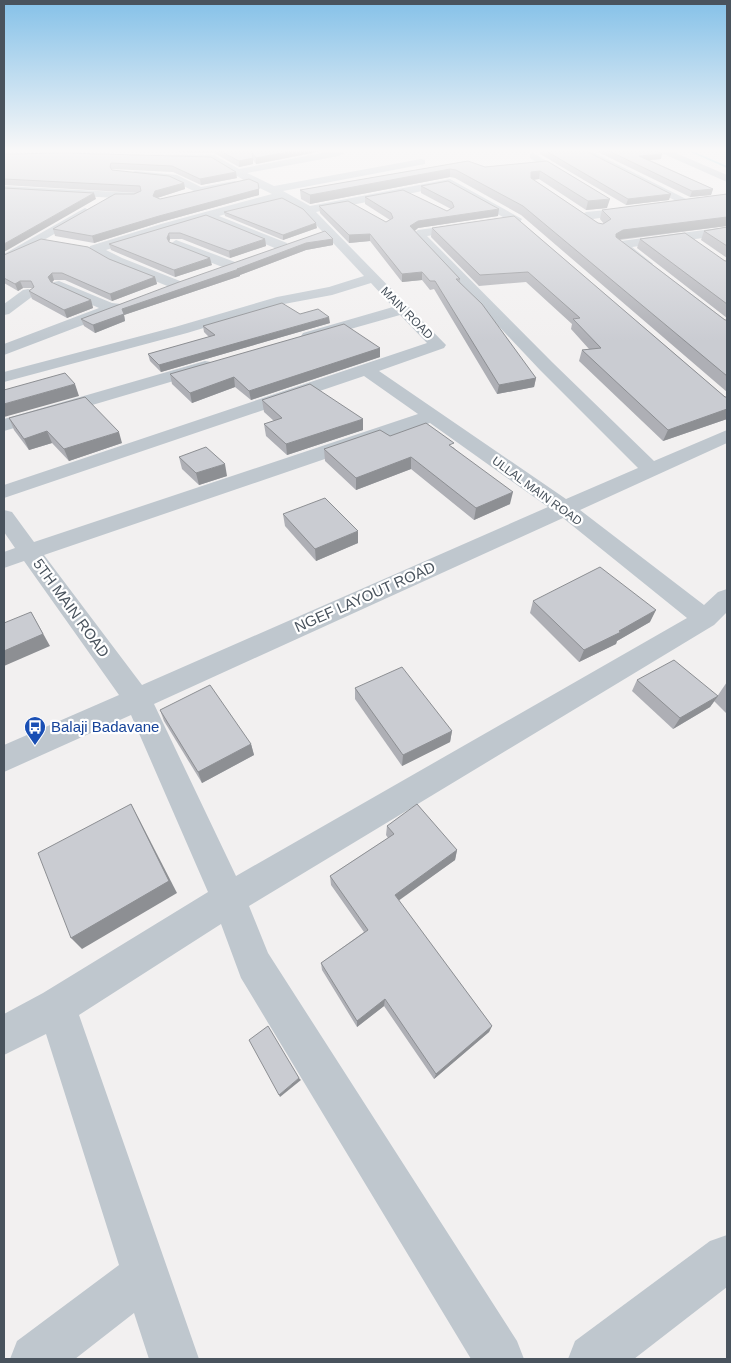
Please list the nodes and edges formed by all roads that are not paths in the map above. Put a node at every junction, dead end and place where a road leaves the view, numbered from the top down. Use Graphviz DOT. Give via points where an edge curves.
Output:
graph roads {
  1 [pos="81,215"];
  2 [pos="207,215"];
  3 [pos="313,215"];
  4 [pos="507,215"];
  5 [pos="583,215"];
  6 [pos="600,228"];
  7 [pos="329,230"];
  8 [pos="727,231"];
  9 [pos="310,236"];
  10 [pos="685,237"];
  11 [pos="36,241"];
  12 [pos="60,243"];
  13 [pos="176,244"];
  14 [pos="699,246"];
  15 [pos="265,252"];
  16 [pos="4,259"];
  17 [pos="247,259"];
  18 [pos="230,265"];
  19 [pos="212,271"];
  20 [pos="659,274"];
  21 [pos="372,278"];
  22 [pos="59,285"];
  23 [pos="157,291"];
  24 [pos="28,293"];
  25 [pos="130,302"];
  26 [pos="112,309"];
  27 [pos="404,309"];
  28 [pos="4,311"];
  29 [pos="289,342"];
  30 [pos="4,350"];
  31 [pos="223,361"];
  32 [pos="365,369"];
  33 [pos="4,377"];
  34 [pos="432,416"];
  35 [pos="4,425"];
  36 [pos="727,436"];
  37 [pos="651,469"];
  38 [pos="4,492"];
  39 [pos="564,508"];
  40 [pos="4,517"];
  41 [pos="29,552"];
  42 [pos="4,560"];
  43 [pos="727,598"];
  44 [pos="705,619"];
  45 [pos="138,700"];
  46 [pos="4,759"];
  47 [pos="229,899"];
  48 [pos="57,1007"];
  49 [pos="4,1035"];
  50 [pos="727,1258"];
  51 [pos="146,1274"];
  52 [pos="34,1359"];
  53 [pos="174,1359"];
  54 [pos="499,1359"];
  55 [pos="593,1359"];
  1 -- 11 [label="street"];
  2 -- 15 [label="street" via="287,245"];
  2 -- 23 [label="street" via="91,248 117,261 180,282"];
  3 -- 7 [label="street"];
  4 -- 37 [label="street" via="520,222 418,234"];
  5 -- 6 [label="street"];
  7 -- 9 [label="street"];
  7 -- 21 [label="street, MAIN ROAD"];
  8 -- 10 [label="street"];
  10 -- 14 [label="street"];
  10 -- 20 [label="street" via="618,242"];
  11 -- 12 [label="street"];
  11 -- 16 [label="street"];
  13 -- 18 [label="street"];
  17 -- 18 [label="street"];
  18 -- 19 [label="street"];
  21 -- 27 [label="street, MAIN ROAD"];
  21 -- 33 [label="street"];
  22 -- 26 [label="street"];
  24 -- 28 [label="street"];
  25 -- 26 [label="street"];
  26 -- 30 [label="street"];
  27 -- 29 [label="street"];
  27 -- 32 [label="street, MAIN ROAD" via="438,345"];
  31 -- 35 [label="street"];
  32 -- 34 [label="street, ULLAL MAIN ROAD"];
  32 -- 38 [label="street"];
  34 -- 39 [label="street, ULLAL MAIN ROAD"];
  34 -- 41 [label="street"];
  36 -- 37 [label="street, NGEF LAYOUT ROAD"];
  37 -- 39 [label="street, NGEF LAYOUT ROAD"];
  39 -- 44 [label="street, ULLAL MAIN ROAD"];
  39 -- 45 [label="street, NGEF LAYOUT ROAD"];
  40 -- 41 [label="street, 5TH MAIN ROAD"];
  41 -- 42 [label="street"];
  41 -- 45 [label="street, 5TH MAIN ROAD"];
  43 -- 44 [label="street"];
  44 -- 47 [label="street"];
  45 -- 46 [label="street, NGEF LAYOUT ROAD"];
  45 -- 47 [label="street, 5TH MAIN ROAD"];
  47 -- 48 [label="street"];
  47 -- 54 [label="street, 5TH MAIN ROAD" via="254,965"];
  48 -- 49 [label="street"];
  48 -- 51 [label="street"];
  50 -- 55 [label="street"];
  51 -- 52 [label="street"];
  51 -- 53 [label="street"];
}
